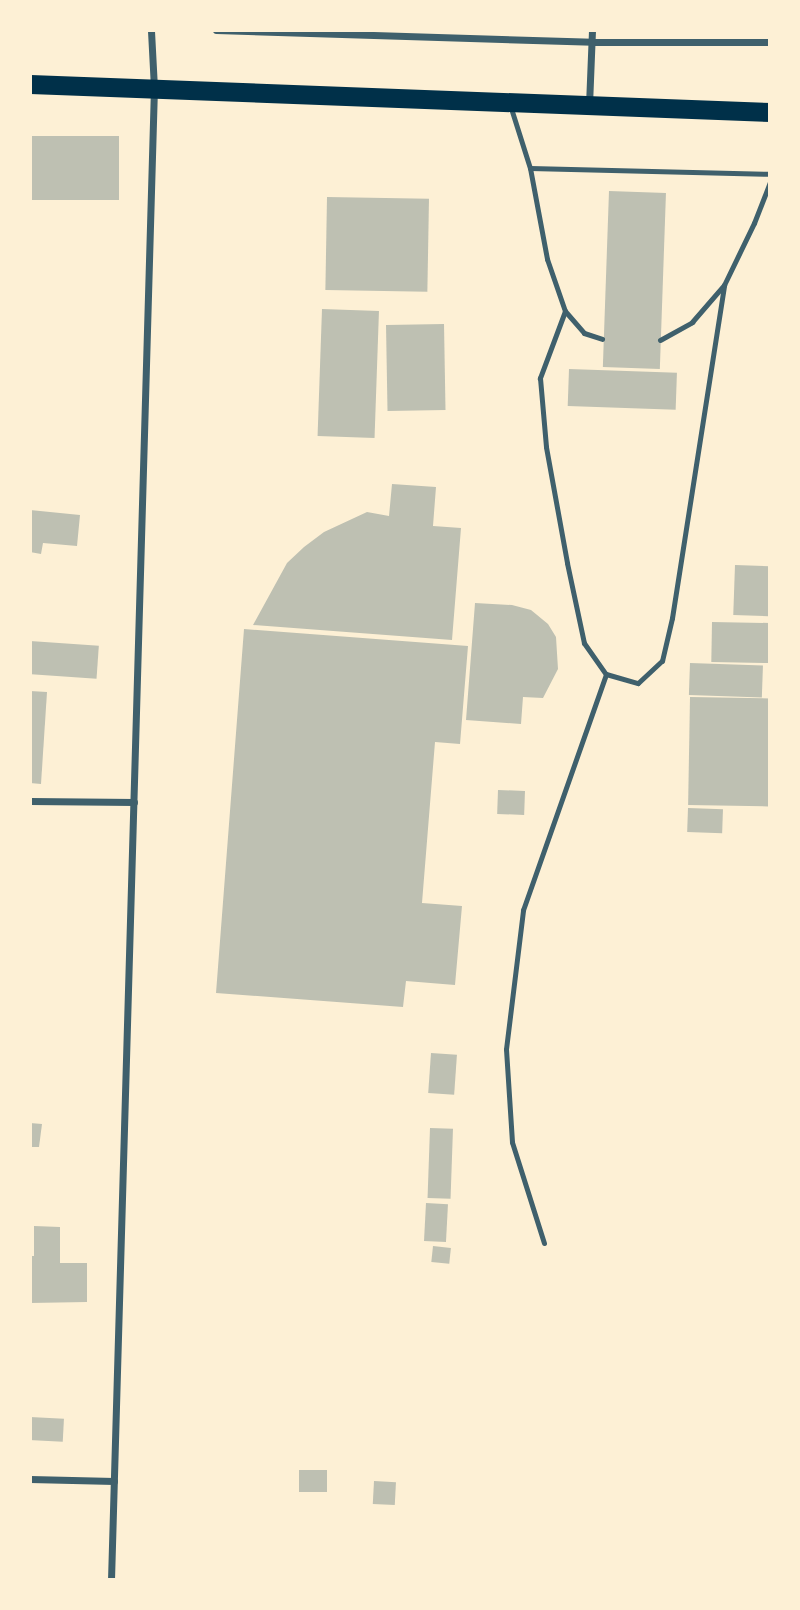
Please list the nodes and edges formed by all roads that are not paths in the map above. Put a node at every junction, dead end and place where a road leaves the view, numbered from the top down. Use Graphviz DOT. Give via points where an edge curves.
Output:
graph roads {
  1 [pos="151,30"];
  2 [pos="216,30"];
  3 [pos="592,30"];
  4 [pos="592,42"];
  5 [pos="770,42"];
  6 [pos="30,84"];
  7 [pos="154,88"];
  8 [pos="509,102"];
  9 [pos="589,105"];
  10 [pos="770,112"];
  11 [pos="530,168"];
  12 [pos="770,174"];
  13 [pos="770,182"];
  14 [pos="724,285"];
  15 [pos="565,311"];
  16 [pos="602,339"];
  17 [pos="660,340"];
  18 [pos="606,674"];
  19 [pos="30,801"];
  20 [pos="134,802"];
  21 [pos="544,1243"];
  22 [pos="30,1479"];
  23 [pos="114,1481"];
  24 [pos="111,1580"];
  1 -- 7 [label="street"];
  2 -- 4 [label="street"];
  3 -- 4 [label="street"];
  4 -- 5 [label="street"];
  4 -- 9 [label="street"];
  6 -- 7 [label="highway"];
  7 -- 8 [label="highway"];
  7 -- 20 [label="street"];
  8 -- 9 [label="highway"];
  8 -- 11 [label="lane"];
  9 -- 10 [label="highway"];
  11 -- 12 [label="lane"];
  11 -- 15 [label="lane" via="547,259"];
  13 -- 14 [label="lane"];
  14 -- 17 [label="lane" via="692,322"];
  14 -- 18 [label="lane" via="662,661 638,683"];
  15 -- 16 [label="lane" via="584,333"];
  15 -- 18 [label="lane" via="540,378 546,447 584,643"];
  18 -- 21 [label="lane" via="523,911 506,1049 512,1142"];
  19 -- 20 [label="street"];
  20 -- 23 [label="street"];
  22 -- 23 [label="street"];
  23 -- 24 [label="street"];
}
